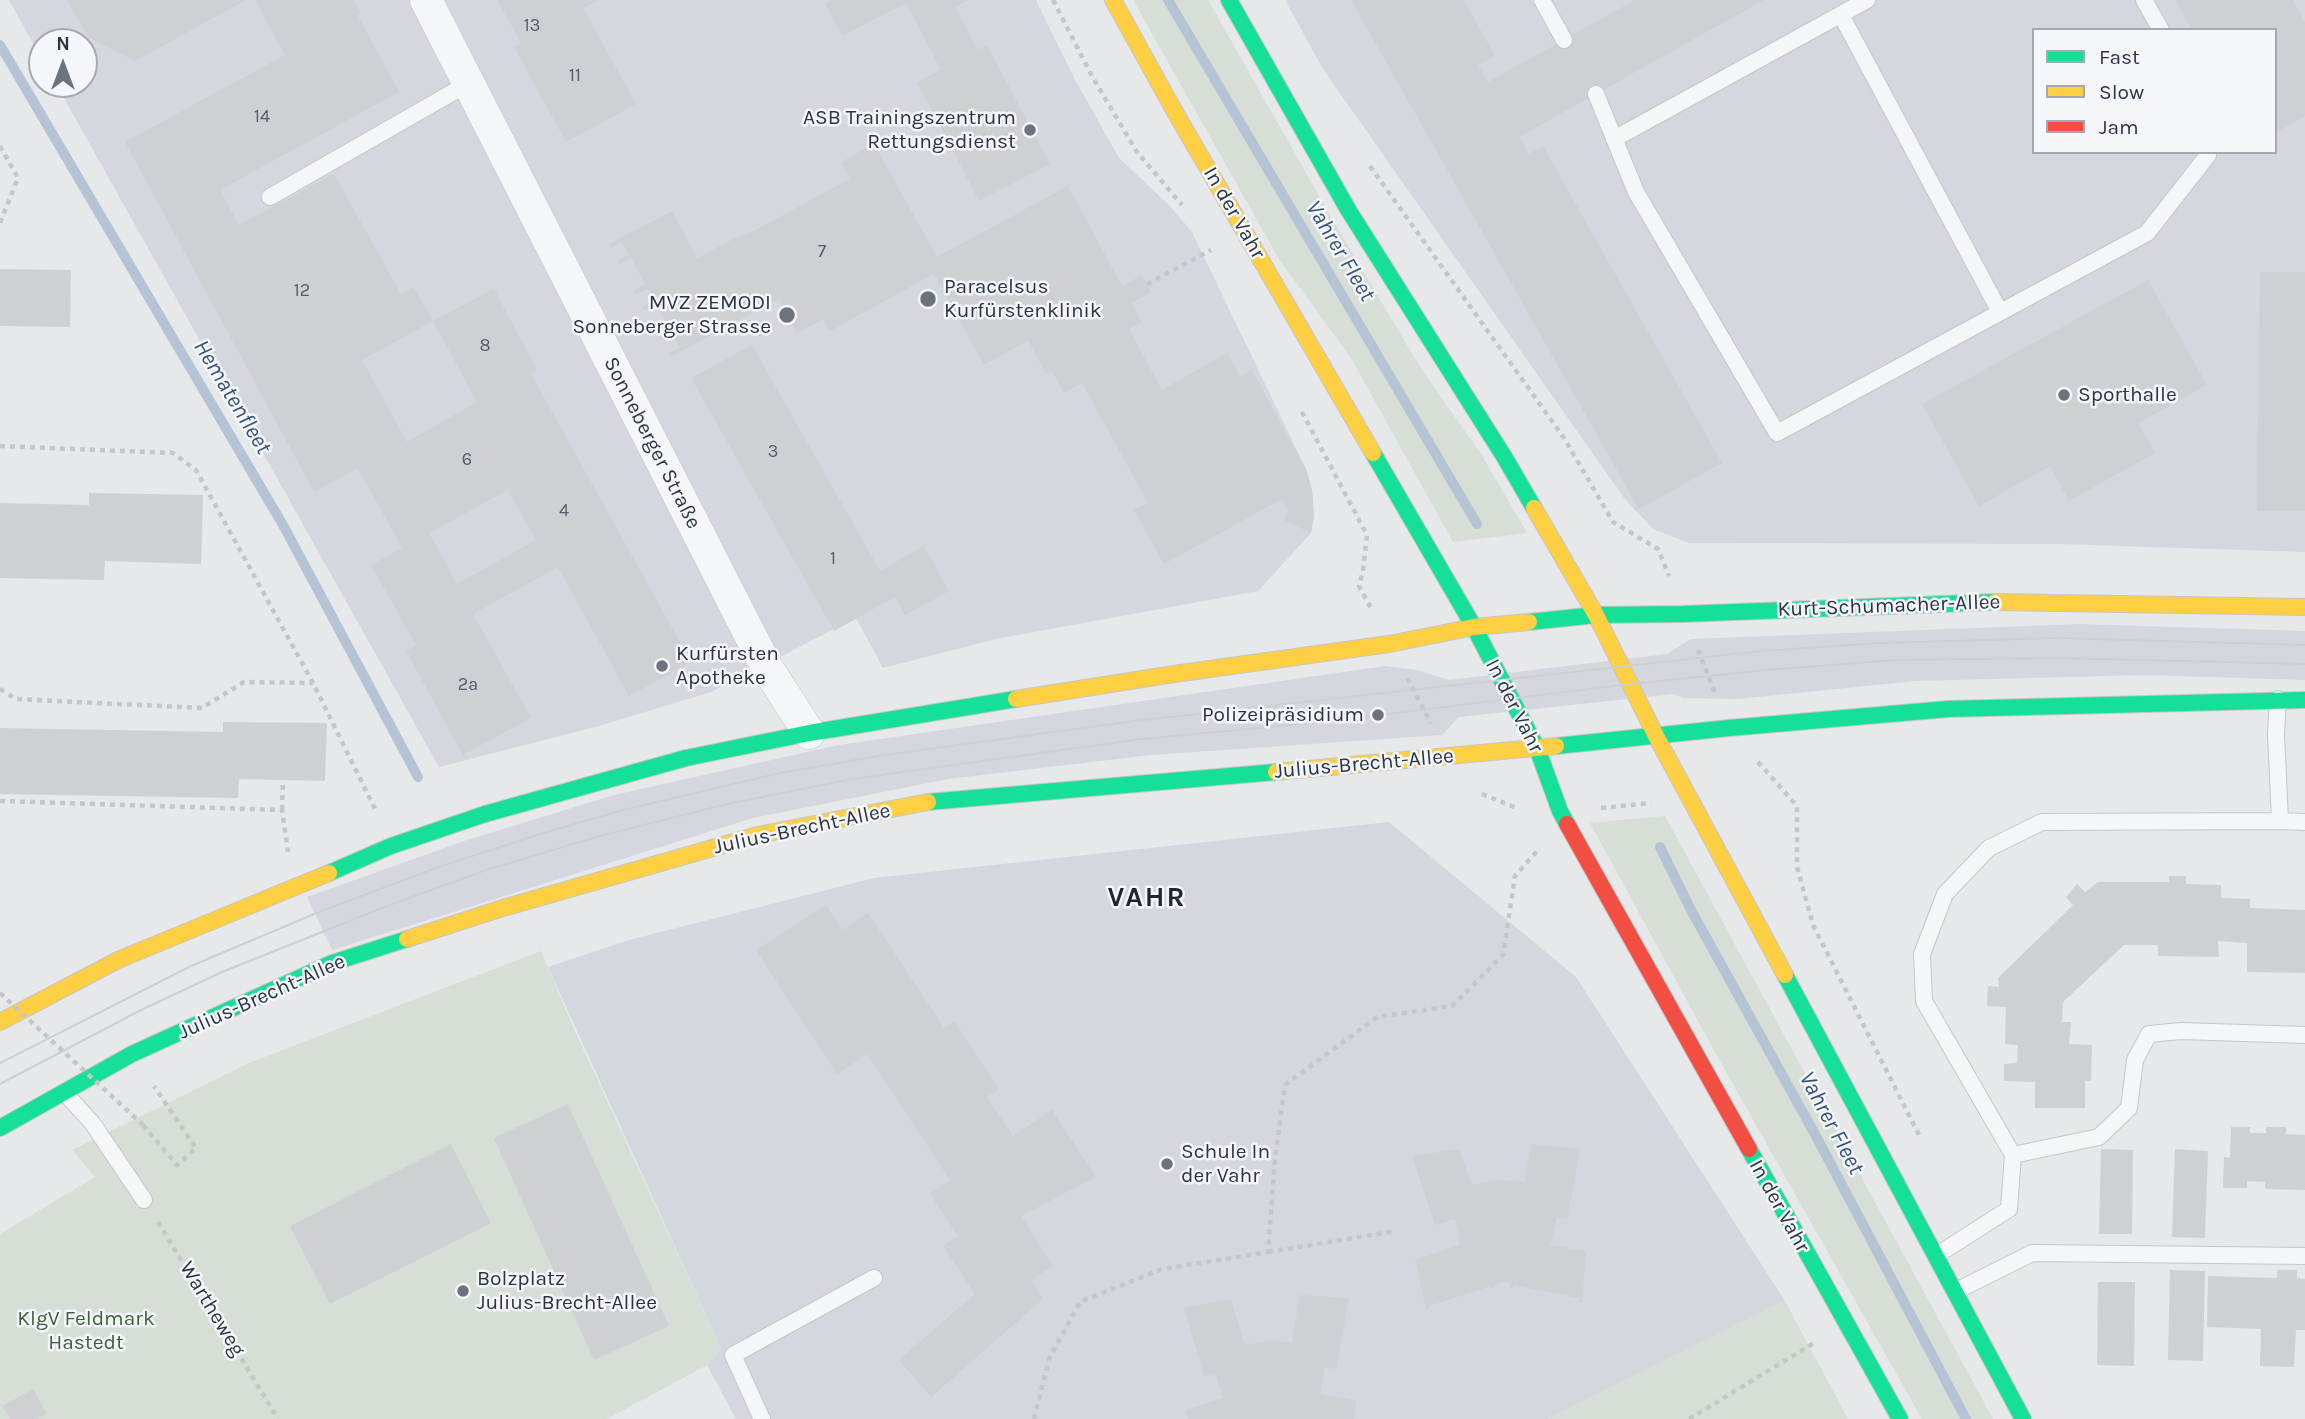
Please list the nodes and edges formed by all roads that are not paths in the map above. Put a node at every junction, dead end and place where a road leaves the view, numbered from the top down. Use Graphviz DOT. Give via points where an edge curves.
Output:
graph roads {
  1 [pos="426,0"];
  2 [pos="1113,0"];
  3 [pos="1230,0"];
  4 [pos="1542,0"];
  5 [pos="1867,0"];
  6 [pos="2144,0"];
  7 [pos="1841,15"];
  8 [pos="2160,28"];
  9 [pos="1564,40"];
  10 [pos="469,83"];
  11 [pos="1596,94"];
  12 [pos="1614,139"];
  13 [pos="2208,154"];
  14 [pos="270,197"];
  15 [pos="2000,312"];
  16 [pos="2305,607"];
  17 [pos="1596,615"];
  18 [pos="1474,627"];
  19 [pos="2278,699"];
  20 [pos="2305,700"];
  21 [pos="809,733"];
  22 [pos="1656,736"];
  23 [pos="1537,748"];
  24 [pos="2280,821"];
  25 [pos="2305,822"];
  26 [pos="0,1022"];
  27 [pos="2305,1035"];
  28 [pos="64,1092"];
  29 [pos="0,1128"];
  30 [pos="2013,1155"];
  31 [pos="144,1200"];
  32 [pos="1937,1255"];
  33 [pos="2305,1256"];
  34 [pos="874,1278"];
  35 [pos="1956,1291"];
  36 [pos="762,1419"];
  37 [pos="1899,1419"];
  38 [pos="2023,1419"];
  1 -- 10 [label="street, Sonneberger Straße"];
  2 -- 18 [label="main road, In der Vahr"];
  3 -- 17 [label="main road" via="1349,211 1505,458"];
  4 -- 9 [label="lane"];
  5 -- 7 [label="lane"];
  6 -- 8 [label="lane"];
  7 -- 12 [label="lane"];
  7 -- 15 [label="lane"];
  10 -- 14 [label="lane"];
  10 -- 21 [label="street, Sonneberger Straße" via="766,666"];
  11 -- 12 [label="lane"];
  12 -- 15 [label="lane" via="1636,192 1777,433"];
  13 -- 15 [label="lane" via="2147,233"];
  16 -- 17 [label="main road, Kurt-Schumacher-Allee" via="1996,602"];
  17 -- 18 [label="main road, Kurt-Schumacher-Allee"];
  17 -- 22 [label="main road"];
  18 -- 21 [label="main road"];
  18 -- 23 [label="main road, In der Vahr"];
  19 -- 20 [label="main road"];
  19 -- 22 [label="main road" via="1948,709"];
  19 -- 24 [label="lane"];
  21 -- 26 [label="main road" via="686,758 485,814 391,846 118,960"];
  22 -- 23 [label="main road, Julius-Brecht-Allee"];
  22 -- 32 [label="main road"];
  23 -- 28 [label="main road, Julius-Brecht-Allee" via="942,799 758,835 332,963 132,1054"];
  23 -- 37 [label="main road, In der Vahr" via="1560,811"];
  24 -- 25 [label="lane"];
  24 -- 30 [label="lane" via="2042,822 1989,848 1945,894 1922,954 1924,1001"];
  27 -- 30 [label="lane" via="2149,1034 2135,1060 2129,1108 2099,1137"];
  28 -- 29 [label="main road, Julius-Brecht-Allee"];
  28 -- 31 [label="lane" via="93,1124"];
  30 -- 32 [label="lane" via="2010,1209"];
  32 -- 35 [label="main road"];
  33 -- 35 [label="lane" via="2032,1253"];
  34 -- 36 [label="lane" via="733,1355"];
  35 -- 38 [label="main road"];
}
